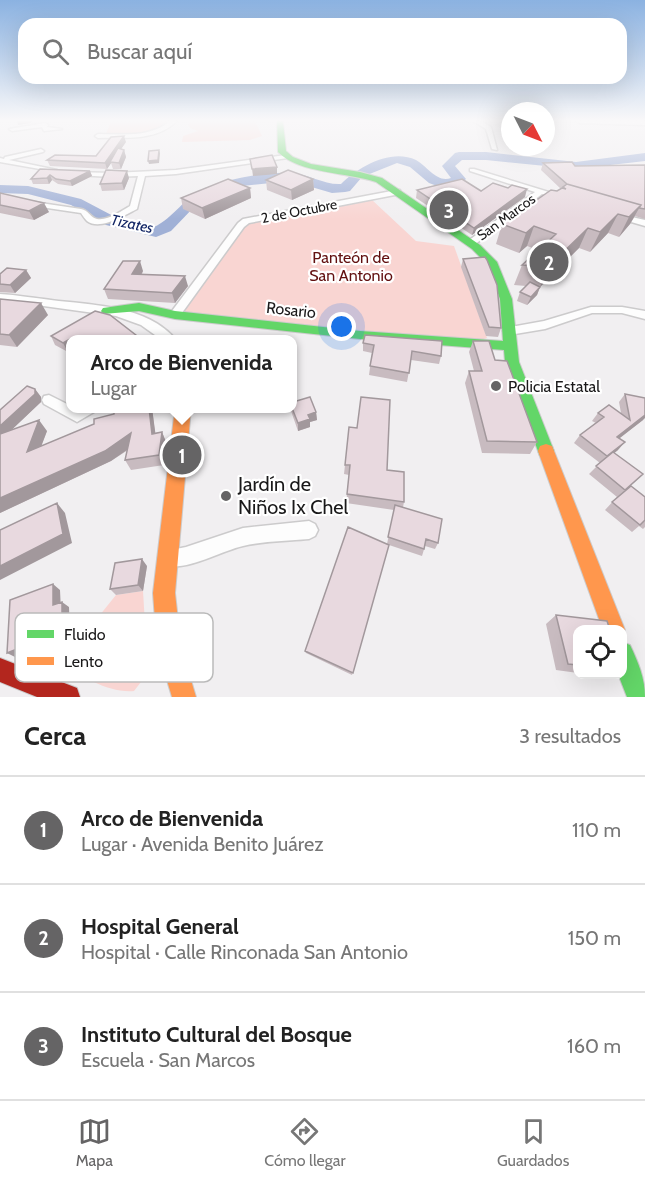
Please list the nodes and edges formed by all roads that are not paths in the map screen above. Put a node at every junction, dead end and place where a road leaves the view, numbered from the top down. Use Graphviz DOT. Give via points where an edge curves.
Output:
graph roads {
  1 [pos="29,154"];
  2 [pos="283,154"];
  3 [pos="286,157"];
  4 [pos="0,160"];
  5 [pos="0,169"];
  6 [pos="30,169"];
  7 [pos="472,170"];
  8 [pos="142,174"];
  9 [pos="541,191"];
  10 [pos="397,192"];
  11 [pos="0,198"];
  12 [pos="573,201"];
  13 [pos="605,211"];
  14 [pos="642,224"];
  15 [pos="471,243"];
  16 [pos="0,297"];
  17 [pos="107,311"];
  18 [pos="175,315"];
  19 [pos="645,315"];
  20 [pos="509,331"];
  21 [pos="164,335"];
  22 [pos="509,346"];
  23 [pos="49,400"];
  24 [pos="66,410"];
  25 [pos="182,413"];
  26 [pos="309,530"];
  27 [pos="166,558"];
  28 [pos="165,613"];
  29 [pos="612,625"];
  30 [pos="627,666"];
  31 [pos="0,670"];
  32 [pos="15,676"];
  33 [pos="30,682"];
  34 [pos="180,682"];
  35 [pos="68,697"];
  36 [pos="184,697"];
  37 [pos="639,697"];
  1 -- 4 [label="street"];
  2 -- 3 [label="main road"];
  3 -- 8 [label="street"];
  3 -- 10 [label="main road" via="310,166 367,176"];
  4 -- 6 [label="street" via="25,164"];
  5 -- 6 [label="street"];
  6 -- 8 [label="street"];
  7 -- 9 [label="street"];
  8 -- 11 [label="street" via="134,207 106,221 93,221 81,211"];
  9 -- 12 [label="street"];
  9 -- 15 [label="street, San Marcos"];
  10 -- 15 [label="main road"];
  10 -- 18 [label="street, 2 de Octubre" via="246,221"];
  13 -- 14 [label="street"];
  15 -- 20 [label="main road" via="486,255 497,272 506,298"];
  16 -- 17 [label="street"];
  17 -- 18 [label="main road, Rosario" via="139,307"];
  17 -- 21 [label="street" via="148,323"];
  18 -- 22 [label="main road, Rosario"];
  19 -- 20 [label="street" via="591,310 545,325"];
  20 -- 22 [label="main road"];
  22 -- 29 [label="main road"];
  23 -- 24 [label="street"];
  25 -- 27 [label="main road"];
  26 -- 27 [label="street" via="243,537 186,556"];
  27 -- 28 [label="main road"];
  30 -- 37 [label="main road"];
  31 -- 32 [label="main road"];
  33 -- 35 [label="main road"];
  34 -- 36 [label="main road"];
}
